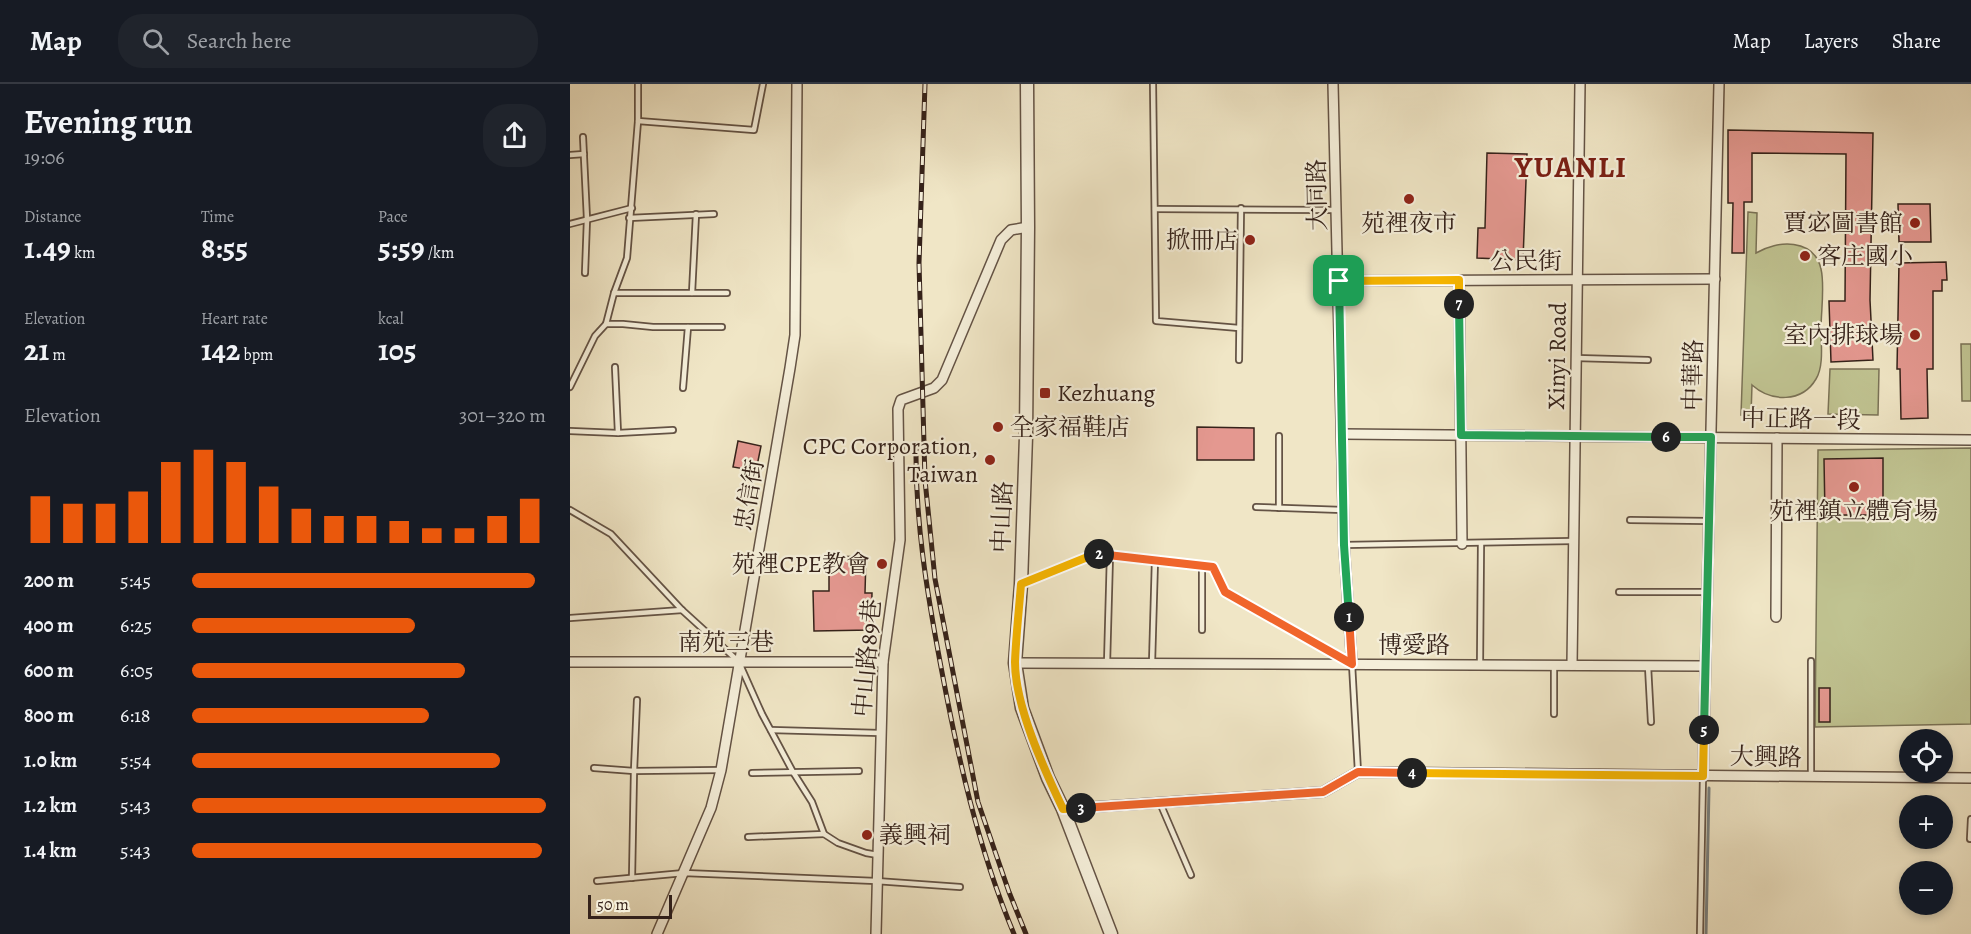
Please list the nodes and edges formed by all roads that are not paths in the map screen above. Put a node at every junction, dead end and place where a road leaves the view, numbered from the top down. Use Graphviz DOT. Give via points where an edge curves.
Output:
graph roads {
  1 [pos="638,84"];
  2 [pos="763,84"];
  3 [pos="796,84"];
  4 [pos="1027,84"];
  5 [pos="1153,84"];
  6 [pos="1333,84"];
  7 [pos="1580,84"];
  8 [pos="1719,84"];
  9 [pos="638,121"];
  10 [pos="583,137"];
  11 [pos="584,154"];
  12 [pos="570,155"];
  13 [pos="632,208"];
  14 [pos="1155,208"];
  15 [pos="1241,208"];
  16 [pos="1337,210"];
  17 [pos="714,213"];
  18 [pos="696,214"];
  19 [pos="629,218"];
  20 [pos="587,219"];
  21 [pos="570,225"];
  22 [pos="1028,227"];
  23 [pos="585,273"];
  24 [pos="1714,279"];
  25 [pos="1459,280"];
  26 [pos="1577,280"];
  27 [pos="1339,281"];
  28 [pos="614,293"];
  29 [pos="692,293"];
  30 [pos="727,293"];
  31 [pos="606,324"];
  32 [pos="688,327"];
  33 [pos="722,327"];
  34 [pos="1239,328"];
  35 [pos="1576,358"];
  36 [pos="1239,360"];
  37 [pos="1648,360"];
  38 [pos="615,367"];
  39 [pos="570,387"];
  40 [pos="683,388"];
  41 [pos="673,430"];
  42 [pos="570,431"];
  43 [pos="618,432"];
  44 [pos="1342,434"];
  45 [pos="1461,435"];
  46 [pos="1279,436"];
  47 [pos="1575,436"];
  48 [pos="1711,437"];
  49 [pos="1777,438"];
  50 [pos="1971,440"];
  51 [pos="1256,507"];
  52 [pos="1279,508"];
  53 [pos="1343,510"];
  54 [pos="572,511"];
  55 [pos="570,517"];
  56 [pos="1630,520"];
  57 [pos="1709,521"];
  58 [pos="1573,541"];
  59 [pos="1481,543"];
  60 [pos="1462,544"];
  61 [pos="1344,545"];
  62 [pos="1110,555"];
  63 [pos="1155,560"];
  64 [pos="1202,566"];
  65 [pos="1021,584"];
  66 [pos="1619,591"];
  67 [pos="1707,592"];
  68 [pos="682,610"];
  69 [pos="1776,617"];
  70 [pos="570,618"];
  71 [pos="1202,630"];
  72 [pos="1811,661"];
  73 [pos="570,662"];
  74 [pos="739,662"];
  75 [pos="883,662"];
  76 [pos="1015,663"];
  77 [pos="1107,664"];
  78 [pos="1152,664"];
  79 [pos="1352,664"];
  80 [pos="1480,665"];
  81 [pos="1554,665"];
  82 [pos="1572,665"];
  83 [pos="1648,666"];
  84 [pos="1705,666"];
  85 [pos="637,700"];
  86 [pos="1554,714"];
  87 [pos="1651,722"];
  88 [pos="771,730"];
  89 [pos="880,733"];
  90 [pos="594,768"];
  91 [pos="721,770"];
  92 [pos="634,771"];
  93 [pos="860,771"];
  94 [pos="793,772"];
  95 [pos="1358,772"];
  96 [pos="752,773"];
  97 [pos="1703,776"];
  98 [pos="1811,777"];
  99 [pos="1971,778"];
  100 [pos="1160,803"];
  101 [pos="1063,809"];
  102 [pos="1971,819"];
  103 [pos="825,834"];
  104 [pos="748,837"];
  105 [pos="1970,839"];
  106 [pos="878,855"];
  107 [pos="684,873"];
  108 [pos="1191,875"];
  109 [pos="632,878"];
  110 [pos="597,881"];
  111 [pos="876,881"];
  112 [pos="960,887"];
  113 [pos="657,934"];
  114 [pos="876,934"];
  115 [pos="1111,934"];
  116 [pos="1700,934"];
  1 -- 9 [label="lane"];
  2 -- 9 [label="lane" via="754,130"];
  3 -- 74 [label="street, 忠信街" via="795,335"];
  4 -- 22 [label="street, 中山路"];
  5 -- 14 [label="lane"];
  6 -- 16 [label="street, 大同路"];
  7 -- 26 [label="street, Xinyi Road"];
  8 -- 24 [label="street, 中華路"];
  9 -- 13 [label="lane"];
  10 -- 11 [label="lane"];
  11 -- 12 [label="lane"];
  11 -- 20 [label="lane"];
  13 -- 19 [label="lane"];
  13 -- 20 [label="lane"];
  14 -- 15 [label="lane"];
  14 -- 34 [label="lane" via="1156,321"];
  15 -- 16 [label="lane"];
  15 -- 34 [label="lane"];
  16 -- 27 [label="street, 大同路"];
  17 -- 18 [label="lane"];
  18 -- 19 [label="lane"];
  18 -- 29 [label="lane"];
  19 -- 28 [label="lane" via="627,258"];
  20 -- 21 [label="lane"];
  20 -- 23 [label="lane"];
  22 -- 65 [label="street, 中山路"];
  22 -- 75 [label="street, 中山路89巷" via="1011,230 1001,240 942,380 934,388 901,400 898,408 900,540"];
  24 -- 26 [label="street, 公民街"];
  24 -- 48 [label="street, 中華路"];
  25 -- 26 [label="street, 公民街"];
  25 -- 27 [label="street, 公民街"];
  25 -- 45 [label="street"];
  26 -- 35 [label="street, Xinyi Road"];
  27 -- 44 [label="street, 大同路"];
  28 -- 29 [label="lane"];
  28 -- 31 [label="lane"];
  29 -- 30 [label="lane"];
  31 -- 32 [label="lane"];
  31 -- 39 [label="lane" via="595,336"];
  32 -- 33 [label="lane"];
  32 -- 40 [label="lane"];
  34 -- 36 [label="lane"];
  35 -- 37 [label="lane"];
  35 -- 47 [label="street, Xinyi Road"];
  38 -- 43 [label="lane"];
  41 -- 43 [label="lane"];
  42 -- 43 [label="lane"];
  44 -- 45 [label="street, 中正路一段"];
  44 -- 53 [label="street, 大同路"];
  45 -- 47 [label="street, 中正路一段"];
  45 -- 60 [label="street"];
  46 -- 52 [label="lane"];
  47 -- 48 [label="street, 中正路一段"];
  47 -- 58 [label="street, Xinyi Road"];
  48 -- 49 [label="street, 中正路一段"];
  48 -- 57 [label="street, 中華路"];
  49 -- 50 [label="street, 中正路一段"];
  49 -- 69 [label="street"];
  51 -- 52 [label="lane"];
  52 -- 53 [label="lane"];
  53 -- 61 [label="street, 大同路"];
  54 -- 55 [label="lane"];
  54 -- 68 [label="lane" via="611,534"];
  56 -- 57 [label="lane"];
  57 -- 67 [label="street, 中華路"];
  58 -- 59 [label="lane"];
  58 -- 82 [label="street, Xinyi Road"];
  59 -- 60 [label="lane"];
  59 -- 80 [label="lane"];
  60 -- 61 [label="lane"];
  61 -- 79 [label="street, 大同路"];
  62 -- 63 [label="lane"];
  62 -- 65 [label="lane" via="1095,554"];
  62 -- 77 [label="lane"];
  63 -- 64 [label="lane"];
  63 -- 78 [label="lane"];
  64 -- 71 [label="lane"];
  64 -- 79 [label="lane" via="1213,567 1225,592"];
  65 -- 76 [label="street, 中山路"];
  66 -- 67 [label="lane"];
  67 -- 84 [label="street, 中華路"];
  68 -- 70 [label="lane"];
  68 -- 74 [label="lane"];
  72 -- 98 [label="lane"];
  73 -- 74 [label="street, 南苑三巷"];
  74 -- 75 [label="street, 南苑三巷"];
  74 -- 88 [label="lane"];
  74 -- 91 [label="street, 忠信街"];
  75 -- 89 [label="street, 中山路89巷"];
  76 -- 77 [label="street, 博愛路"];
  76 -- 101 [label="street, 中山路" via="1022,708"];
  77 -- 78 [label="street, 博愛路"];
  78 -- 79 [label="street, 博愛路"];
  79 -- 80 [label="street, 博愛路"];
  79 -- 95 [label="lane, 大同路"];
  80 -- 81 [label="street, 博愛路"];
  81 -- 82 [label="street, 博愛路"];
  81 -- 86 [label="lane"];
  82 -- 83 [label="street, 博愛路"];
  83 -- 84 [label="street, 博愛路"];
  83 -- 87 [label="lane"];
  84 -- 97 [label="street, 中華路"];
  85 -- 92 [label="lane"];
  88 -- 89 [label="lane"];
  88 -- 94 [label="lane"];
  89 -- 106 [label="street, 中山路89巷"];
  90 -- 92 [label="lane"];
  91 -- 92 [label="lane"];
  91 -- 107 [label="street, 忠信街" via="711,808"];
  92 -- 109 [label="lane"];
  93 -- 94 [label="lane"];
  94 -- 96 [label="lane"];
  94 -- 103 [label="lane" via="812,802"];
  95 -- 97 [label="street, 大興路"];
  95 -- 100 [label="street" via="1323,792"];
  97 -- 98 [label="street, 大興路"];
  97 -- 116 [label="lane"];
  98 -- 99 [label="street, 大興路"];
  100 -- 101 [label="street"];
  100 -- 108 [label="lane"];
  101 -- 115 [label="street, 中山路"];
  102 -- 105 [label="lane"];
  103 -- 104 [label="lane"];
  103 -- 106 [label="lane" via="838,843"];
  106 -- 111 [label="street, 中山路89巷"];
  107 -- 109 [label="lane"];
  107 -- 111 [label="lane"];
  107 -- 113 [label="street, 忠信街"];
  109 -- 110 [label="lane"];
  111 -- 112 [label="lane"];
  111 -- 114 [label="street, 中山路89巷"];
}
